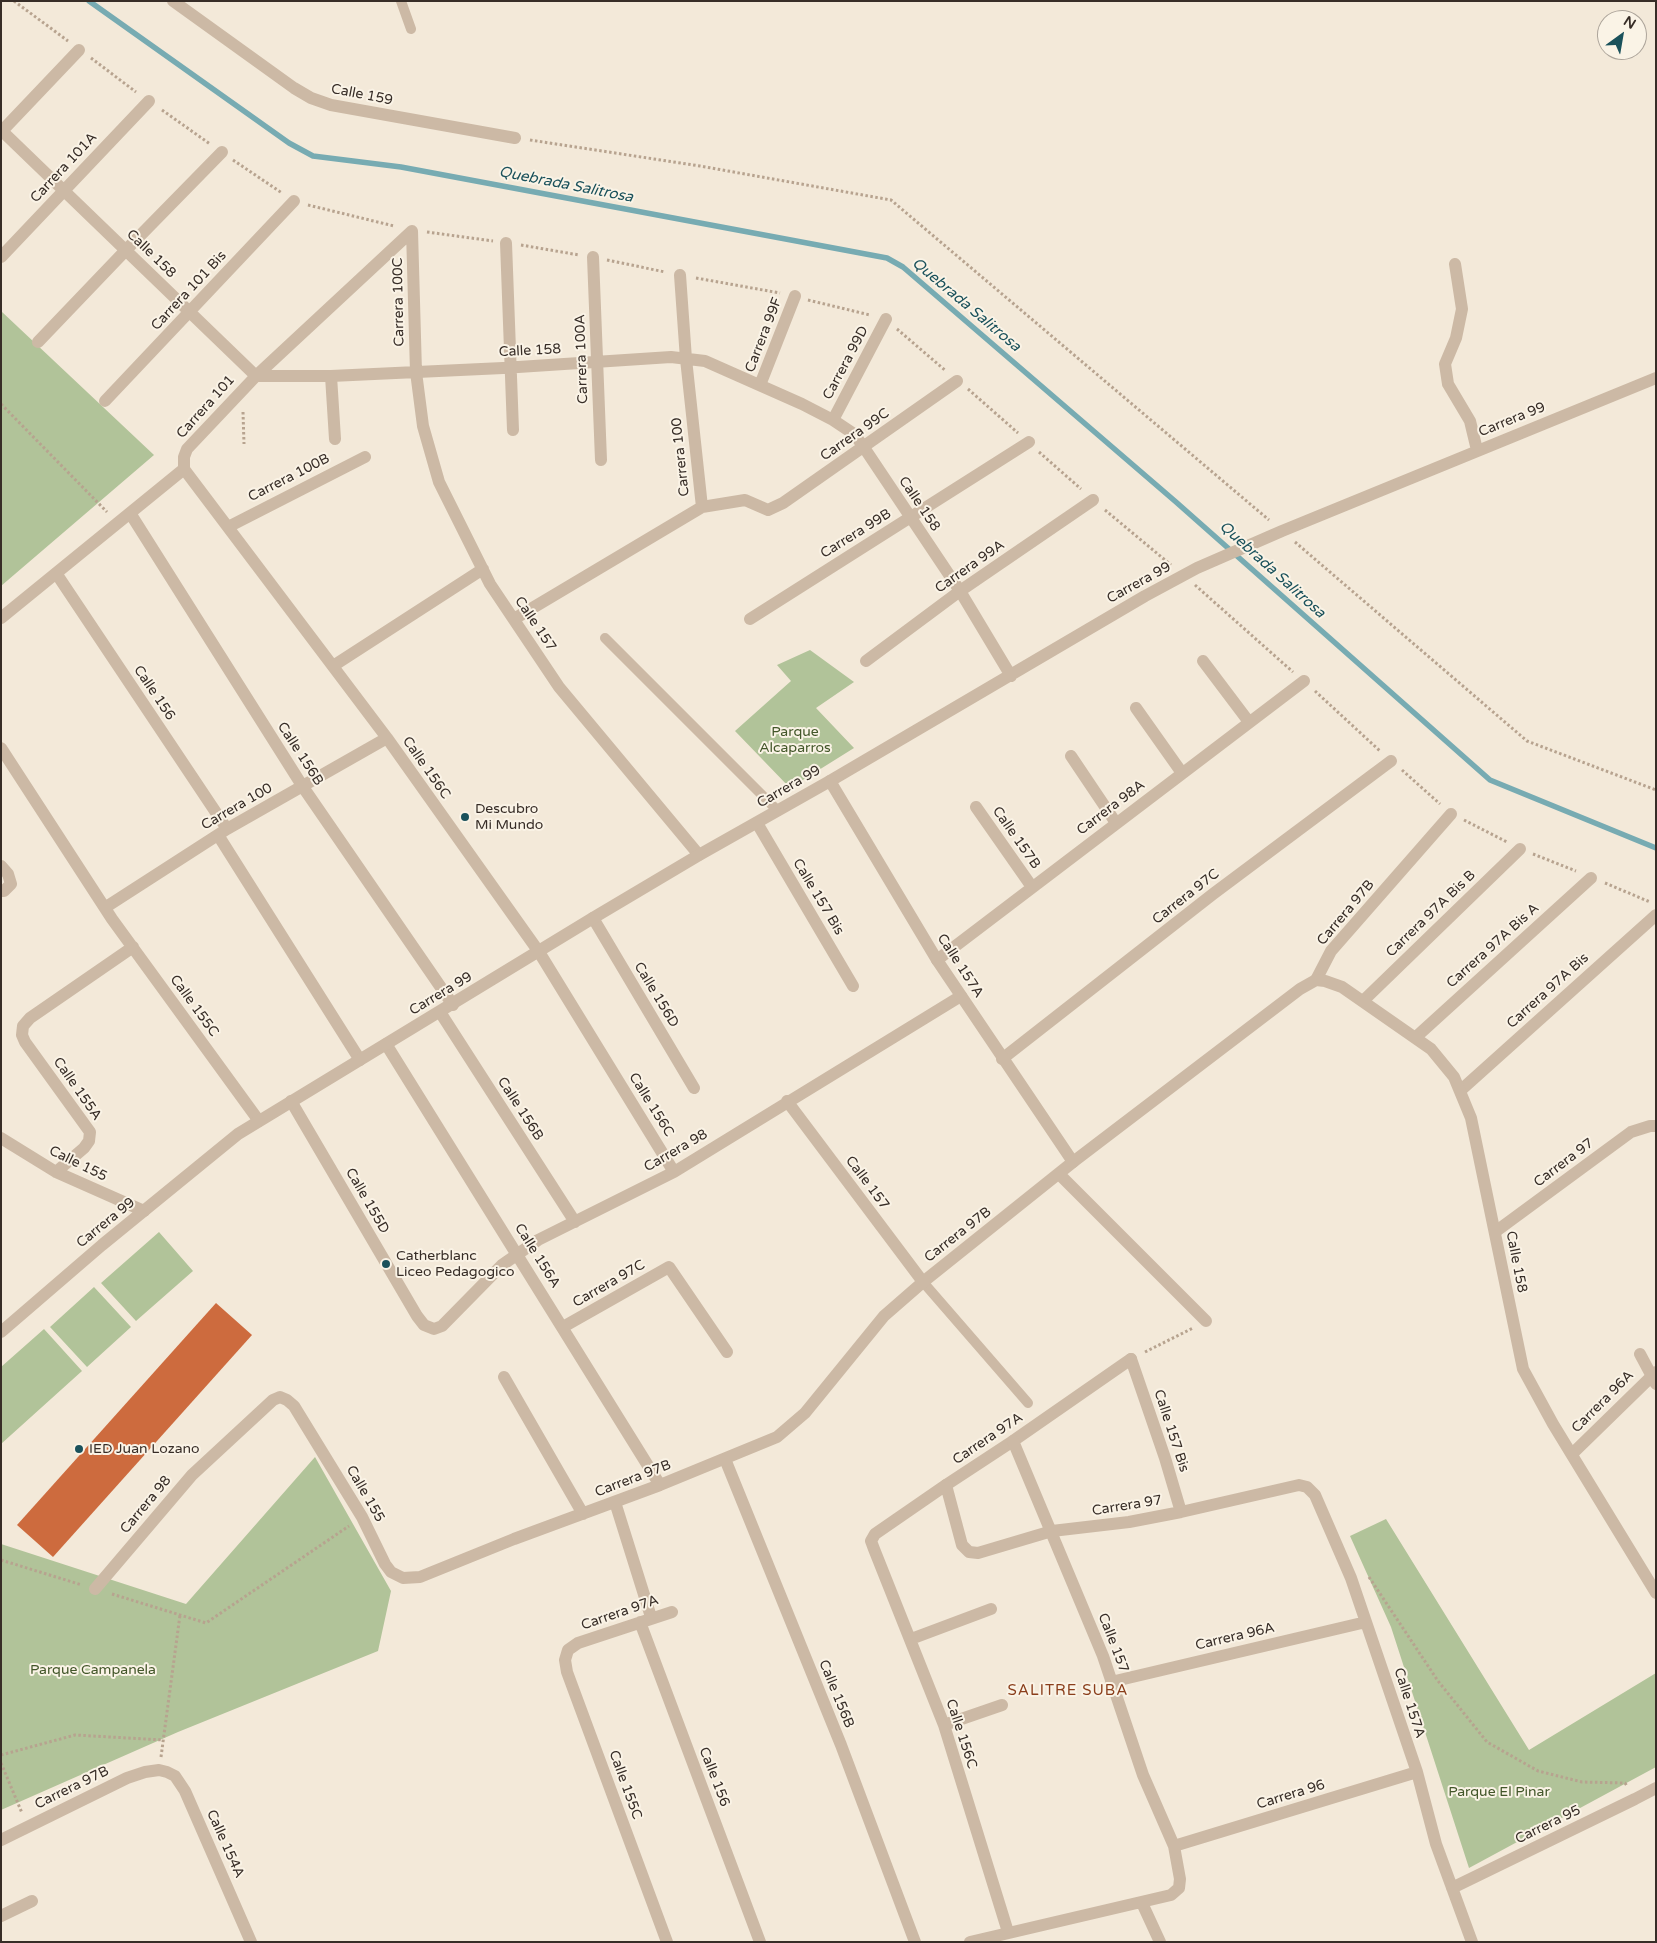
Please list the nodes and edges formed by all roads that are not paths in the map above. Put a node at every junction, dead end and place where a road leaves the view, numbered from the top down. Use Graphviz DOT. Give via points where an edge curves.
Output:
graph roads {
  1 [pos="173,1"];
  2 [pos="401,1"];
  3 [pos="411,29"];
  4 [pos="79,50"];
  5 [pos="149,101"];
  6 [pos="2,131"];
  7 [pos="515,138"];
  8 [pos="222,152"];
  9 [pos="63,190"];
  10 [pos="294,201"];
  11 [pos="412,231"];
  12 [pos="506,242"];
  13 [pos="126,250"];
  14 [pos="1,257"];
  15 [pos="593,257"];
  16 [pos="1455,264"];
  17 [pos="680,275"];
  18 [pos="795,296"];
  19 [pos="190,312"];
  20 [pos="886,319"];
  21 [pos="38,342"];
  22 [pos="686,359"];
  23 [pos="597,362"];
  24 [pos="511,368"];
  25 [pos="416,372"];
  26 [pos="256,376"];
  27 [pos="331,376"];
  28 [pos="1656,378"];
  29 [pos="957,381"];
  30 [pos="760,385"];
  31 [pos="105,401"];
  32 [pos="833,420"];
  33 [pos="513,430"];
  34 [pos="335,439"];
  35 [pos="1029,442"];
  36 [pos="864,447"];
  37 [pos="1478,450"];
  38 [pos="365,457"];
  39 [pos="601,460"];
  40 [pos="184,469"];
  41 [pos="1093,500"];
  42 [pos="702,507"];
  43 [pos="130,514"];
  44 [pos="910,517"];
  45 [pos="228,527"];
  46 [pos="483,569"];
  47 [pos="56,573"];
  48 [pos="960,592"];
  49 [pos="1,618"];
  50 [pos="514,619"];
  51 [pos="750,619"];
  52 [pos="605,638"];
  53 [pos="1203,661"];
  54 [pos="866,662"];
  55 [pos="333,666"];
  56 [pos="1011,676"];
  57 [pos="1304,681"];
  58 [pos="1136,708"];
  59 [pos="1250,722"];
  60 [pos="387,738"];
  61 [pos="1,748"];
  62 [pos="1072,756"];
  63 [pos="1391,760"];
  64 [pos="1182,773"];
  65 [pos="830,781"];
  66 [pos="303,787"];
  67 [pos="976,806"];
  68 [pos="778,811"];
  69 [pos="1452,814"];
  70 [pos="757,823"];
  71 [pos="1116,824"];
  72 [pos="222,832"];
  73 [pos="1520,849"];
  74 [pos="699,855"];
  75 [pos="1,866"];
  76 [pos="1591,878"];
  77 [pos="6,887"];
  78 [pos="1032,887"];
  79 [pos="106,907"];
  80 [pos="1656,914"];
  81 [pos="593,918"];
  82 [pos="133,947"];
  83 [pos="539,952"];
  84 [pos="937,960"];
  85 [pos="1316,980"];
  86 [pos="853,986"];
  87 [pos="961,996"];
  88 [pos="1363,1001"];
  89 [pos="452,1005"];
  90 [pos="440,1012"];
  91 [pos="1416,1037"];
  92 [pos="386,1044"];
  93 [pos="1002,1059"];
  94 [pos="360,1060"];
  95 [pos="694,1088"];
  96 [pos="1461,1090"];
  97 [pos="291,1101"];
  98 [pos="787,1101"];
  99 [pos="259,1121"];
  100 [pos="1656,1126"];
  101 [pos="1,1138"];
  102 [pos="1073,1162"];
  103 [pos="56,1172"];
  104 [pos="674,1172"];
  105 [pos="1060,1174"];
  106 [pos="144,1211"];
  107 [pos="575,1222"];
  108 [pos="1495,1232"];
  109 [pos="519,1254"];
  110 [pos="923,1282"];
  111 [pos="417,1316"];
  112 [pos="1206,1322"];
  113 [pos="563,1327"];
  114 [pos="2,1330"];
  115 [pos="727,1352"];
  116 [pos="1640,1354"];
  117 [pos="1131,1359"];
  118 [pos="504,1377"];
  119 [pos="1654,1377"];
  120 [pos="1028,1403"];
  121 [pos="294,1406"];
  122 [pos="1013,1441"];
  123 [pos="1572,1454"];
  124 [pos="725,1460"];
  125 [pos="1299,1484"];
  126 [pos="660,1485"];
  127 [pos="946,1485"];
  128 [pos="614,1502"];
  129 [pos="1181,1512"];
  130 [pos="583,1514"];
  131 [pos="1052,1531"];
  132 [pos="874,1549"];
  133 [pos="420,1577"];
  134 [pos="95,1589"];
  135 [pos="1656,1593"];
  136 [pos="991,1609"];
  137 [pos="672,1612"];
  138 [pos="645,1620"];
  139 [pos="1366,1622"];
  140 [pos="911,1639"];
  141 [pos="578,1643"];
  142 [pos="1111,1682"];
  143 [pos="1002,1705"];
  144 [pos="944,1725"];
  145 [pos="159,1770"];
  146 [pos="1417,1772"];
  147 [pos="1656,1788"];
  148 [pos="1,1840"];
  149 [pos="1174,1846"];
  150 [pos="1452,1888"];
  151 [pos="32,1901"];
  152 [pos="1142,1903"];
  153 [pos="1,1916"];
  154 [pos="1008,1932"];
  155 [pos="251,1942"];
  156 [pos="667,1942"];
  157 [pos="760,1942"];
  158 [pos="915,1942"];
  159 [pos="970,1942"];
  160 [pos="1160,1942"];
  161 [pos="1472,1942"];
  1 -- 7 [label="street, Calle 159" via="311,98 331,105"];
  2 -- 3 [label="lane"];
  4 -- 6 [label="street"];
  5 -- 9 [label="street, Carrera 101A"];
  6 -- 9 [label="street, Calle 158"];
  8 -- 13 [label="street"];
  9 -- 13 [label="street, Calle 158"];
  9 -- 14 [label="street, Carrera 101A"];
  10 -- 19 [label="street, Carrera 101 Bis"];
  11 -- 25 [label="street, Carrera 100C"];
  11 -- 26 [label="street, Carrera 101"];
  12 -- 24 [label="street"];
  13 -- 19 [label="street, Calle 158"];
  13 -- 21 [label="street"];
  15 -- 23 [label="street, Carrera 100A"];
  16 -- 37 [label="street" via="1462,309 1456,338 1445,364 1448,384 1470,421"];
  17 -- 22 [label="street, Carrera 100"];
  18 -- 30 [label="street, Carrera 99F"];
  19 -- 26 [label="street, Calle 158"];
  19 -- 31 [label="street, Carrera 101 Bis"];
  20 -- 32 [label="street, Carrera 99D"];
  22 -- 23 [label="street, Calle 158" via="671,357"];
  22 -- 30 [label="street, Calle 158" via="705,361"];
  22 -- 42 [label="street, Carrera 100"];
  23 -- 24 [label="street, Calle 158"];
  23 -- 39 [label="street, Carrera 100A"];
  24 -- 25 [label="street, Calle 158"];
  24 -- 33 [label="street"];
  25 -- 27 [label="street, Calle 158"];
  25 -- 46 [label="street, Calle 157" via="422,426 439,482"];
  26 -- 27 [label="street, Calle 158"];
  26 -- 40 [label="street, Carrera 101" via="187,449"];
  27 -- 34 [label="street"];
  28 -- 37 [label="street, Carrera 99"];
  29 -- 36 [label="street, Carrera 99C"];
  30 -- 32 [label="street, Calle 158"];
  32 -- 36 [label="street, Calle 158" via="854,434"];
  35 -- 44 [label="street, Carrera 99B"];
  36 -- 42 [label="street, Carrera 99C" via="768,510 744,500"];
  36 -- 44 [label="street, Calle 158"];
  37 -- 56 [label="street, Carrera 99" via="1197,568"];
  38 -- 45 [label="street, Carrera 100B"];
  40 -- 43 [label="street"];
  40 -- 45 [label="street, Calle 156C"];
  41 -- 48 [label="street, Carrera 99A"];
  42 -- 50 [label="street, Carrera 100"];
  43 -- 47 [label="street"];
  43 -- 66 [label="street, Calle 156B"];
  44 -- 48 [label="street, Calle 158"];
  44 -- 51 [label="street, Carrera 99B"];
  45 -- 55 [label="street, Calle 156C"];
  46 -- 50 [label="street, Calle 157"];
  46 -- 55 [label="street"];
  47 -- 49 [label="street"];
  47 -- 72 [label="street, Calle 156"];
  48 -- 54 [label="street, Carrera 99A"];
  48 -- 56 [label="street, Calle 158"];
  50 -- 74 [label="street, Calle 157" via="559,687"];
  52 -- 68 [label="lane"];
  53 -- 59 [label="street"];
  55 -- 60 [label="street, Calle 156C"];
  56 -- 65 [label="street, Carrera 99"];
  57 -- 59 [label="street, Carrera 98A"];
  58 -- 64 [label="street"];
  59 -- 64 [label="street, Carrera 98A"];
  60 -- 66 [label="street, Carrera 100"];
  60 -- 83 [label="street, Calle 156C"];
  61 -- 79 [label="street, Calle 155C"];
  62 -- 71 [label="street"];
  63 -- 93 [label="street, Carrera 97C"];
  64 -- 71 [label="street, Carrera 98A"];
  65 -- 68 [label="street, Carrera 99"];
  65 -- 84 [label="street, Calle 157A"];
  66 -- 72 [label="street, Carrera 100"];
  66 -- 89 [label="street, Calle 156B"];
  67 -- 78 [label="street, Calle 157B"];
  68 -- 70 [label="street, Carrera 99"];
  69 -- 85 [label="street, Carrera 97B" via="1331,951"];
  70 -- 74 [label="street, Carrera 99"];
  70 -- 86 [label="street, Calle 157 Bis"];
  71 -- 78 [label="street, Carrera 98A"];
  72 -- 79 [label="street, Carrera 100"];
  72 -- 94 [label="street, Calle 156"];
  73 -- 88 [label="street, Carrera 97A Bis B"];
  74 -- 81 [label="street, Carrera 99"];
  75 -- 77 [label="street" via="8,874"];
  76 -- 91 [label="street, Carrera 97A Bis A"];
  78 -- 84 [label="street, Carrera 98A"];
  79 -- 82 [label="street, Calle 155C"];
  80 -- 96 [label="street, Carrera 97A Bis"];
  81 -- 83 [label="street, Carrera 99"];
  81 -- 95 [label="street, Calle 156D"];
  82 -- 99 [label="street, Calle 155C"];
  82 -- 103 [label="street, Calle 155A" via="23,1026 25,1042 90,1132 84,1148"];
  83 -- 89 [label="street, Carrera 99"];
  83 -- 104 [label="street, Calle 156C"];
  84 -- 87 [label="street, Calle 157A"];
  85 -- 88 [label="street, Calle 158" via="1333,983"];
  85 -- 102 [label="street, Carrera 97B"];
  87 -- 93 [label="street, Calle 157A"];
  87 -- 98 [label="street, Carrera 98"];
  88 -- 91 [label="street, Calle 158"];
  89 -- 90 [label="street, Carrera 99"];
  90 -- 92 [label="street, Carrera 99"];
  90 -- 107 [label="street, Calle 156B"];
  91 -- 96 [label="street, Calle 158" via="1446,1065"];
  92 -- 94 [label="street, Carrera 99"];
  92 -- 109 [label="street, Calle 156A"];
  93 -- 102 [label="street, Calle 157A"];
  94 -- 97 [label="street, Carrera 99"];
  96 -- 108 [label="street, Calle 158" via="1477,1145"];
  97 -- 99 [label="street, Carrera 99"];
  97 -- 111 [label="street, Calle 155D"];
  98 -- 104 [label="street, Carrera 98"];
  98 -- 110 [label="street, Calle 157"];
  99 -- 106 [label="street, Carrera 99" via="238,1134"];
  100 -- 108 [label="street, Carrera 97" via="1631,1132"];
  101 -- 103 [label="street, Calle 155"];
  102 -- 105 [label="street, Carrera 97B"];
  103 -- 106 [label="street, Calle 155"];
  104 -- 107 [label="street, Carrera 98"];
  105 -- 110 [label="street, Carrera 97B"];
  105 -- 112 [label="street"];
  106 -- 114 [label="street, Carrera 99"];
  107 -- 109 [label="street, Carrera 98" via="538,1240"];
  108 -- 123 [label="street, Calle 158" via="1523,1369"];
  109 -- 111 [label="street, Carrera 98" via="502,1266 442,1326 434,1329 424,1325"];
  109 -- 113 [label="street, Calle 156A"];
  110 -- 120 [label="lane"];
  110 -- 124 [label="street, Carrera 97B" via="884,1316 805,1414 777,1437"];
  113 -- 115 [label="street, Carrera 97C" via="669,1266"];
  113 -- 126 [label="street, Calle 156A"];
  116 -- 119 [label="street"];
  117 -- 122 [label="street, Carrera 97A"];
  117 -- 129 [label="street, Calle 157 Bis"];
  118 -- 130 [label="street"];
  119 -- 123 [label="street, Carrera 96A"];
  121 -- 133 [label="street, Calle 155" via="362,1517 385,1564 391,1572 403,1578"];
  121 -- 134 [label="street, Carrera 98" via="280,1397 273,1400 224,1445 192,1475"];
  122 -- 127 [label="street, Carrera 97A"];
  122 -- 131 [label="street, Calle 157"];
  123 -- 135 [label="street, Calle 158"];
  124 -- 126 [label="street, Carrera 97B"];
  124 -- 158 [label="street, Calle 156B" via="837,1736"];
  125 -- 129 [label="street, Carrera 97"];
  125 -- 139 [label="street, Calle 157A" via="1315,1495"];
  126 -- 128 [label="street, Carrera 97B"];
  127 -- 131 [label="street, Carrera 97" via="962,1545 969,1552 978,1553"];
  127 -- 132 [label="street, Carrera 97A" via="881,1528 872,1541"];
  128 -- 130 [label="street, Carrera 97B"];
  128 -- 138 [label="street, Calle 156"];
  129 -- 131 [label="street, Carrera 97"];
  130 -- 133 [label="street, Carrera 97B"];
  131 -- 142 [label="street, Calle 157"];
  132 -- 140 [label="street, Calle 156C"];
  136 -- 140 [label="street"];
  137 -- 138 [label="street, Carrera 97A"];
  138 -- 141 [label="street, Carrera 97A"];
  138 -- 157 [label="street, Calle 156"];
  139 -- 142 [label="street, Carrera 96A"];
  139 -- 146 [label="street, Calle 157A"];
  140 -- 144 [label="street, Calle 156C"];
  141 -- 156 [label="street, Calle 155C" via="566,1655 567,1672"];
  142 -- 149 [label="street, Calle 157" via="1143,1775"];
  143 -- 144 [label="street"];
  144 -- 154 [label="street, Calle 156C"];
  145 -- 148 [label="street, Carrera 97B" via="127,1778"];
  145 -- 155 [label="street, Calle 154A" via="175,1776 185,1791"];
  146 -- 149 [label="street, Carrera 96"];
  146 -- 150 [label="street, Calle 157A" via="1436,1844"];
  147 -- 150 [label="street, Carrera 95"];
  149 -- 152 [label="street, Calle 157" via="1179,1888 1171,1895"];
  150 -- 161 [label="street, Calle 157A"];
  151 -- 153 [label="street"];
  152 -- 154 [label="street"];
  152 -- 160 [label="street"];
  154 -- 159 [label="street"];
}
